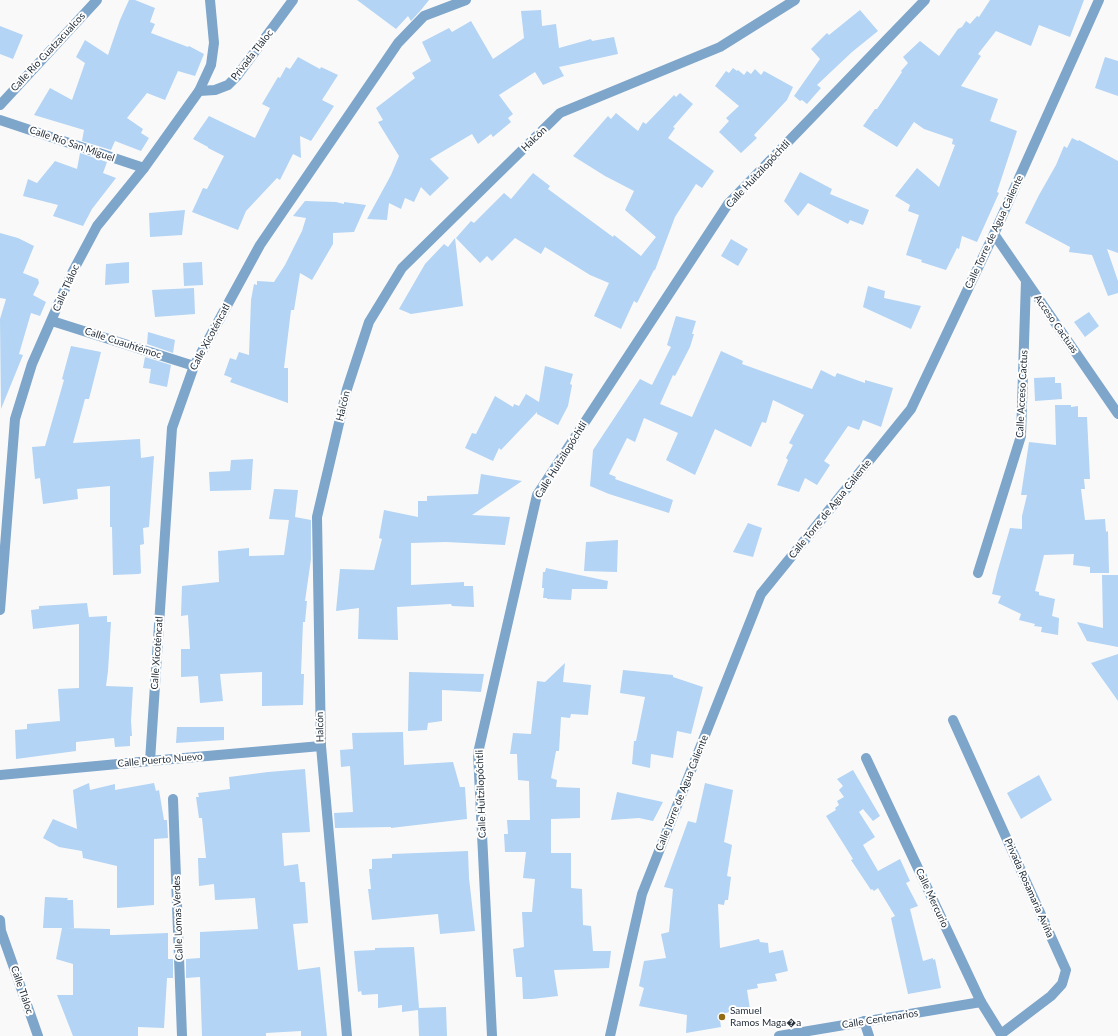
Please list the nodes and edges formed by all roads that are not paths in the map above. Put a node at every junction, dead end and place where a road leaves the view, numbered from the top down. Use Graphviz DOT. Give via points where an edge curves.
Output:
graph roads {
  1 [pos="97,0"];
  2 [pos="210,0"];
  3 [pos="293,0"];
  4 [pos="466,0"];
  5 [pos="795,0"];
  6 [pos="925,0"];
  7 [pos="1099,0"];
  8 [pos="199,91"];
  9 [pos="0,104"];
  10 [pos="0,120"];
  11 [pos="144,168"];
  12 [pos="994,234"];
  13 [pos="1026,281"];
  14 [pos="52,321"];
  15 [pos="194,366"];
  16 [pos="1118,414"];
  17 [pos="978,573"];
  18 [pos="0,610"];
  19 [pos="953,720"];
  20 [pos="320,746"];
  21 [pos="866,758"];
  22 [pos="150,761"];
  23 [pos="0,775"];
  24 [pos="174,799"];
  25 [pos="0,920"];
  26 [pos="0,931"];
  27 [pos="981,1002"];
  28 [pos="864,1021"];
  29 [pos="1002,1035"];
  30 [pos="38,1036"];
  31 [pos="182,1036"];
  32 [pos="347,1036"];
  33 [pos="492,1036"];
  34 [pos="610,1036"];
  35 [pos="779,1036"];
  36 [pos="869,1036"];
  1 -- 9 [label="street, Calle Río Cuatzacualcos"];
  2 -- 8 [label="street, Calle Tláloc" via="214,43 211,65"];
  3 -- 8 [label="street, Privada Tláloc" via="228,85 215,90"];
  4 -- 15 [label="street, Calle Xicoténcatl" via="424,16 398,43 260,245"];
  5 -- 20 [label="street, Halcón" via="720,47 560,113 402,268 369,322 347,389 317,517"];
  6 -- 33 [label="street, Calle Huitzilopóchtli" via="728,204 537,495 478,753"];
  7 -- 12 [label="street, Calle Torre de Agua Caliente"];
  8 -- 11 [label="street, Calle Tláloc"];
  10 -- 11 [label="street, Calle Río San Miguel"];
  11 -- 14 [label="street, Calle Tláloc" via="97,226 72,273"];
  12 -- 13 [label="street, Acceso Cactuas"];
  12 -- 34 [label="street, Calle Torre de Agua Caliente" via="911,409 761,594 642,894"];
  13 -- 16 [label="street, Acceso Cactuas"];
  13 -- 17 [label="street, Calle Acceso Cactus" via="1021,436"];
  14 -- 15 [label="street, Calle Cuauhtémoc"];
  14 -- 18 [label="street, Calle Tláloc" via="32,364 15,419"];
  15 -- 22 [label="street, Calle Xicoténcatl" via="172,428"];
  19 -- 29 [label="street, Privada Rosamaria Aviña" via="1066,970 1062,984 1051,996"];
  20 -- 22 [label="street, Calle Puerto Nuevo"];
  20 -- 32 [label="street, Halcón"];
  21 -- 27 [label="street, Calle Mercurio"];
  22 -- 23 [label="street, Calle Puerto Nuevo"];
  24 -- 31 [label="street, Calle Lomas Verdes"];
  25 -- 26 [label="street, Calle Tláloc"];
  26 -- 30 [label="street, Calle Tláloc"];
  27 -- 28 [label="street, Calle Centenarios"];
  27 -- 29 [label="street, Calle Mercurio"];
  28 -- 35 [label="street, Calle Centenarios"];
  28 -- 36 [label="street"];
}
